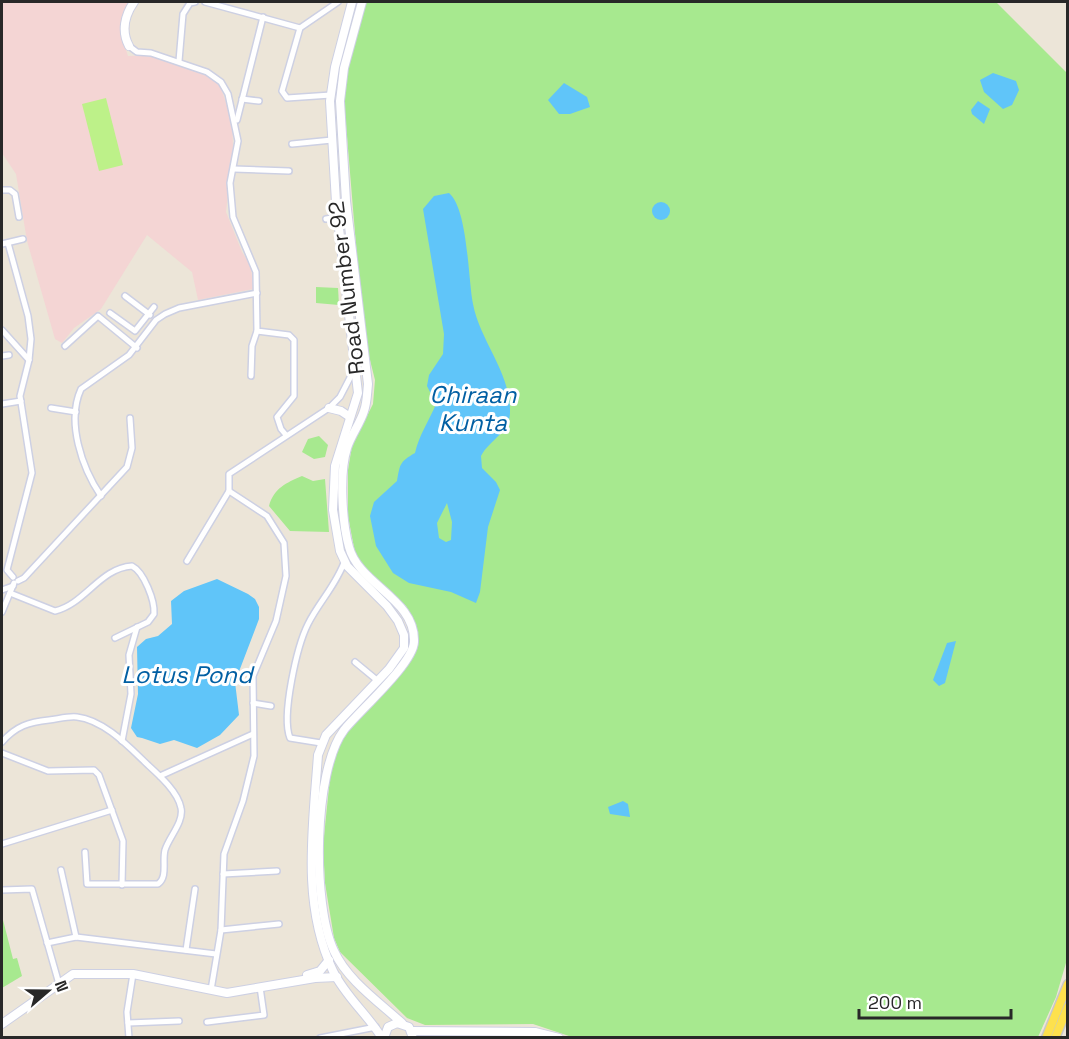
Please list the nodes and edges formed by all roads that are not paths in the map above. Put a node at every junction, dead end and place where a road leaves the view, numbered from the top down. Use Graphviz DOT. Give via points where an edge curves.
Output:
graph roads {
  1 [pos="134,2"];
  2 [pos="195,2"];
  3 [pos="205,2"];
  4 [pos="338,2"];
  5 [pos="351,2"];
  6 [pos="362,2"];
  7 [pos="263,17"];
  8 [pos="300,28"];
  9 [pos="129,46"];
  10 [pos="178,61"];
  11 [pos="331,94"];
  12 [pos="242,99"];
  13 [pos="259,101"];
  14 [pos="236,123"];
  15 [pos="332,140"];
  16 [pos="292,144"];
  17 [pos="234,169"];
  18 [pos="289,171"];
  19 [pos="2,190"];
  20 [pos="346,203"];
  21 [pos="337,205"];
  22 [pos="19,217"];
  23 [pos="338,217"];
  24 [pos="326,219"];
  25 [pos="23,239"];
  26 [pos="8,243"];
  27 [pos="2,244"];
  28 [pos="257,293"];
  29 [pos="125,296"];
  30 [pos="154,307"];
  31 [pos="148,314"];
  32 [pos="156,320"];
  33 [pos="108,325"];
  34 [pos="2,330"];
  35 [pos="257,331"];
  36 [pos="65,346"];
  37 [pos="137,348"];
  38 [pos="9,355"];
  39 [pos="2,356"];
  40 [pos="29,360"];
  41 [pos="356,363"];
  42 [pos="251,376"];
  43 [pos="21,402"];
  44 [pos="2,404"];
  45 [pos="51,408"];
  46 [pos="329,408"];
  47 [pos="76,412"];
  48 [pos="350,417"];
  49 [pos="130,418"];
  50 [pos="286,435"];
  51 [pos="229,490"];
  52 [pos="101,496"];
  53 [pos="345,560"];
  54 [pos="187,561"];
  55 [pos="4,568"];
  56 [pos="340,573"];
  57 [pos="353,574"];
  58 [pos="14,582"];
  59 [pos="2,590"];
  60 [pos="10,592"];
  61 [pos="2,612"];
  62 [pos="137,627"];
  63 [pos="115,638"];
  64 [pos="355,662"];
  65 [pos="378,681"];
  66 [pos="253,703"];
  67 [pos="271,706"];
  68 [pos="254,734"];
  69 [pos="122,741"];
  70 [pos="2,742"];
  71 [pos="321,743"];
  72 [pos="2,753"];
  73 [pos="160,776"];
  74 [pos="112,810"];
  75 [pos="317,816"];
  76 [pos="2,844"];
  77 [pos="85,852"];
  78 [pos="61,870"];
  79 [pos="277,871"];
  80 [pos="224,874"];
  81 [pos="122,885"];
  82 [pos="195,889"];
  83 [pos="2,890"];
  84 [pos="324,914"];
  85 [pos="315,916"];
  86 [pos="279,924"];
  87 [pos="220,930"];
  88 [pos="76,937"];
  89 [pos="47,943"];
  90 [pos="186,950"];
  91 [pos="216,954"];
  92 [pos="329,960"];
  93 [pos="133,974"];
  94 [pos="337,977"];
  95 [pos="59,984"];
  96 [pos="1068,984"];
  97 [pos="260,987"];
  98 [pos="211,990"];
  99 [pos="220,991"];
  100 [pos="1068,1007"];
  101 [pos="119,1012"];
  102 [pos="127,1012"];
  103 [pos="178,1021"];
  104 [pos="207,1022"];
  105 [pos="128,1023"];
  106 [pos="402,1023"];
  107 [pos="2,1024"];
  108 [pos="376,1027"];
  109 [pos="412,1034"];
  110 [pos="129,1038"];
  111 [pos="320,1038"];
  112 [pos="383,1038"];
  113 [pos="559,1038"];
  114 [pos="1046,1038"];
  115 [pos="1055,1038"];
  1 -- 9 [label="main road" via="125,22"];
  2 -- 10 [label="street" via="183,14"];
  3 -- 7 [label="street"];
  4 -- 8 [label="street"];
  5 -- 11 [label="main road, Road Number 92"];
  6 -- 20 [label="main road, Road Number 92" via="344,68 340,102"];
  7 -- 8 [label="street"];
  7 -- 12 [label="street"];
  8 -- 11 [label="street" via="283,95 287,98"];
  9 -- 10 [label="street" via="137,52 151,52"];
  10 -- 14 [label="street" via="221,82"];
  11 -- 15 [label="main road, Road Number 92"];
  12 -- 13 [label="street"];
  12 -- 14 [label="street"];
  14 -- 17 [label="street"];
  15 -- 16 [label="street"];
  15 -- 21 [label="main road, Road Number 92"];
  17 -- 18 [label="street"];
  17 -- 28 [label="street" via="233,221 253,261"];
  19 -- 22 [label="street" via="15,194"];
  20 -- 21 [label="main road"];
  20 -- 75 [label="main road, Road Number 92" via="368,384 364,410 347,448 344,468 349,548 358,565 400,607 414,643 407,659 336,742"];
  21 -- 23 [label="main road, Road Number 92"];
  23 -- 24 [label="street"];
  23 -- 41 [label="main road, Road Number 92"];
  25 -- 26 [label="street"];
  26 -- 27 [label="street"];
  26 -- 40 [label="street" via="28,316"];
  28 -- 32 [label="street" via="179,308"];
  28 -- 35 [label="street"];
  29 -- 31 [label="street"];
  30 -- 31 [label="street"];
  31 -- 32 [label="street"];
  31 -- 33 [label="street" via="134,331 112,315"];
  32 -- 37 [label="street"];
  33 -- 36 [label="street" via="98,316"];
  33 -- 37 [label="street"];
  34 -- 40 [label="street"];
  35 -- 42 [label="street"];
  35 -- 50 [label="street" via="289,335 294,340 294,396 277,417"];
  37 -- 47 [label="street" via="87,384 78,396"];
  38 -- 39 [label="street"];
  40 -- 43 [label="street"];
  41 -- 46 [label="street" via="346,387"];
  41 -- 48 [label="main road, Road Number 92" via="358,393"];
  43 -- 44 [label="street"];
  43 -- 55 [label="street" via="32,473"];
  45 -- 47 [label="street"];
  46 -- 48 [label="main road"];
  46 -- 50 [label="street"];
  47 -- 52 [label="street" via="78,445 87,476"];
  48 -- 53 [label="main road, Road Number 92" via="334,465 333,500"];
  49 -- 52 [label="street" via="131,459"];
  50 -- 51 [label="street" via="230,474"];
  51 -- 54 [label="street"];
  51 -- 66 [label="street" via="267,516 284,543 286,576 276,621 253,676"];
  52 -- 58 [label="street" via="24,578"];
  53 -- 56 [label="street"];
  53 -- 57 [label="main road, Road Number 92"];
  55 -- 58 [label="street"];
  56 -- 57 [label="street"];
  56 -- 71 [label="street" via="305,632 289,700 290,738"];
  57 -- 65 [label="main road, Road Number 92" via="387,606 404,635 404,648"];
  58 -- 59 [label="street"];
  58 -- 60 [label="street"];
  60 -- 61 [label="street"];
  60 -- 62 [label="street" via="55,611 71,606 109,574 132,566 138,570 154,609 153,617"];
  62 -- 63 [label="street"];
  62 -- 69 [label="street" via="129,655 131,694"];
  64 -- 65 [label="street"];
  65 -- 71 [label="main road, Road Number 92"];
  66 -- 67 [label="street"];
  66 -- 68 [label="street"];
  68 -- 73 [label="street"];
  68 -- 80 [label="street" via="254,756 224,854"];
  69 -- 70 [label="street" via="77,717 27,722"];
  69 -- 73 [label="street"];
  71 -- 75 [label="main road, Road Number 92"];
  72 -- 74 [label="street" via="48,771 94,770"];
  73 -- 81 [label="street" via="181,808 164,855 164,878 153,885"];
  74 -- 76 [label="street"];
  74 -- 81 [label="street" via="123,841"];
  75 -- 84 [label="main road, Road Number 92"];
  75 -- 85 [label="main road, Road Number 92" via="311,873"];
  77 -- 81 [label="street" via="87,884"];
  78 -- 88 [label="street"];
  79 -- 80 [label="street"];
  80 -- 87 [label="street"];
  82 -- 90 [label="street"];
  83 -- 89 [label="street" via="32,889"];
  84 -- 85 [label="main road"];
  84 -- 106 [label="main road, Road Number 92" via="341,964"];
  85 -- 92 [label="main road, Road Number 92"];
  86 -- 87 [label="street"];
  87 -- 91 [label="street"];
  88 -- 89 [label="street"];
  88 -- 90 [label="street"];
  89 -- 95 [label="street"];
  90 -- 91 [label="street"];
  91 -- 98 [label="street"];
  92 -- 94 [label="main road, Road Number 92"];
  92 -- 99 [label="main road" via="316,973"];
  93 -- 95 [label="main road" via="73,974"];
  93 -- 98 [label="main road"];
  93 -- 102 [label="street"];
  94 -- 97 [label="main road"];
  94 -- 108 [label="main road, Road Number 92"];
  95 -- 107 [label="main road"];
  96 -- 114 [label="main road"];
  97 -- 99 [label="main road"];
  97 -- 104 [label="street" via="264,1015"];
  98 -- 99 [label="main road"];
  100 -- 115 [label="main road"];
  101 -- 102 [label="street"];
  102 -- 105 [label="street"];
  103 -- 105 [label="street"];
  105 -- 110 [label="street"];
  106 -- 109 [label="main road, Road Number 92"];
  106 -- 112 [label="main road" via="388,1027"];
  108 -- 111 [label="street"];
  108 -- 112 [label="main road, Road Number 92"];
  109 -- 113 [label="main road" via="535,1032"];
}
